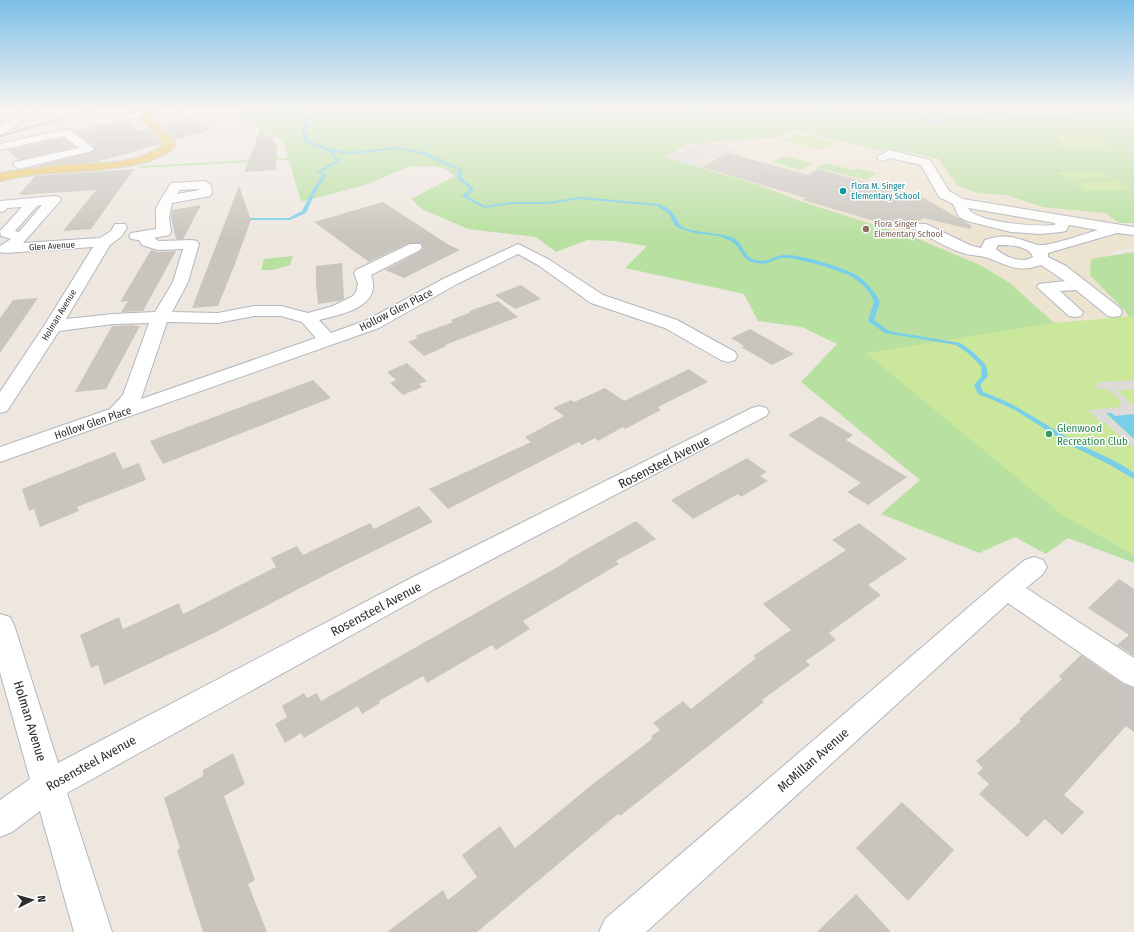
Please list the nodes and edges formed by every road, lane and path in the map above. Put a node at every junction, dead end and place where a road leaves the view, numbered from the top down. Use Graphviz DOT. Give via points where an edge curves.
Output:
graph roads {
  1 [pos="77,152"];
  2 [pos="161,152"];
  3 [pos="0,156"];
  4 [pos="883,157"];
  5 [pos="25,169"];
  6 [pos="0,177"];
  7 [pos="167,200"];
  8 [pos="33,202"];
  9 [pos="959,202"];
  10 [pos="0,208"];
  11 [pos="1063,220"];
  12 [pos="921,227"];
  13 [pos="1116,230"];
  14 [pos="1134,231"];
  15 [pos="114,234"];
  16 [pos="146,235"];
  17 [pos="22,237"];
  18 [pos="414,247"];
  19 [pos="5,249"];
  20 [pos="991,254"];
  21 [pos="1039,254"];
  22 [pos="1080,285"];
  23 [pos="1075,312"];
  24 [pos="1114,312"];
  25 [pos="160,317"];
  26 [pos="308,318"];
  27 [pos="53,326"];
  28 [pos="328,341"];
  29 [pos="728,356"];
  30 [pos="0,407"];
  31 [pos="760,412"];
  32 [pos="117,414"];
  33 [pos="0,454"];
  34 [pos="1034,567"];
  35 [pos="1007,589"];
  36 [pos="0,625"];
  37 [pos="1134,674"];
  38 [pos="49,785"];
  39 [pos="0,820"];
  40 [pos="93,932"];
  41 [pos="618,932"];
  1 -- 5 [label="street"];
  2 -- 5 [label="main road" via="131,161"];
  3 -- 5 [label="street"];
  4 -- 9 [label="street" via="889,154 926,163 944,194"];
  5 -- 6 [label="main road"];
  7 -- 16 [label="street, Glen Avenue" via="161,215 164,232"];
  8 -- 10 [label="street" via="3,204"];
  8 -- 17 [label="street" via="6,233"];
  8 -- 17 [label="street" via="54,200"];
  9 -- 11 [label="street"];
  9 -- 11 [label="street" via="964,214 973,219 1038,230 1061,228"];
  11 -- 13 [label="street"];
  12 -- 20 [label="street" via="968,250"];
  13 -- 14 [label="street"];
  13 -- 21 [label="street"];
  15 -- 16 [label="street, Glen Avenue"];
  15 -- 19 [label="street, Glen Avenue"];
  15 -- 27 [label="street, Holman Avenue"];
  16 -- 25 [label="street" via="147,242 158,246 192,244 186,270"];
  17 -- 19 [label="street"];
  18 -- 26 [label="street" via="362,273 366,280 364,296 353,305"];
  20 -- 21 [label="street" via="1016,263 1033,263"];
  20 -- 21 [label="street" via="988,246 996,241 1013,241"];
  21 -- 22 [label="street"];
  22 -- 23 [label="street" via="1045,287"];
  22 -- 24 [label="street"];
  25 -- 26 [label="street" via="218,318 254,311 281,311"];
  25 -- 27 [label="street"];
  25 -- 32 [label="street" via="132,397"];
  26 -- 28 [label="street"];
  27 -- 30 [label="street, Holman Avenue"];
  28 -- 29 [label="street, Hollow Glen Place" via="372,324 518,248 597,299 671,324"];
  28 -- 32 [label="street, Hollow Glen Place"];
  31 -- 38 [label="street, Rosensteel Avenue" via="424,583"];
  32 -- 33 [label="street, Hollow Glen Place"];
  34 -- 35 [label="street, McMillan Avenue"];
  35 -- 37 [label="street"];
  35 -- 41 [label="street, McMillan Avenue"];
  36 -- 38 [label="street, Holman Avenue"];
  38 -- 39 [label="street, Rosensteel Avenue"];
  38 -- 40 [label="street, Holman Avenue"];
}
